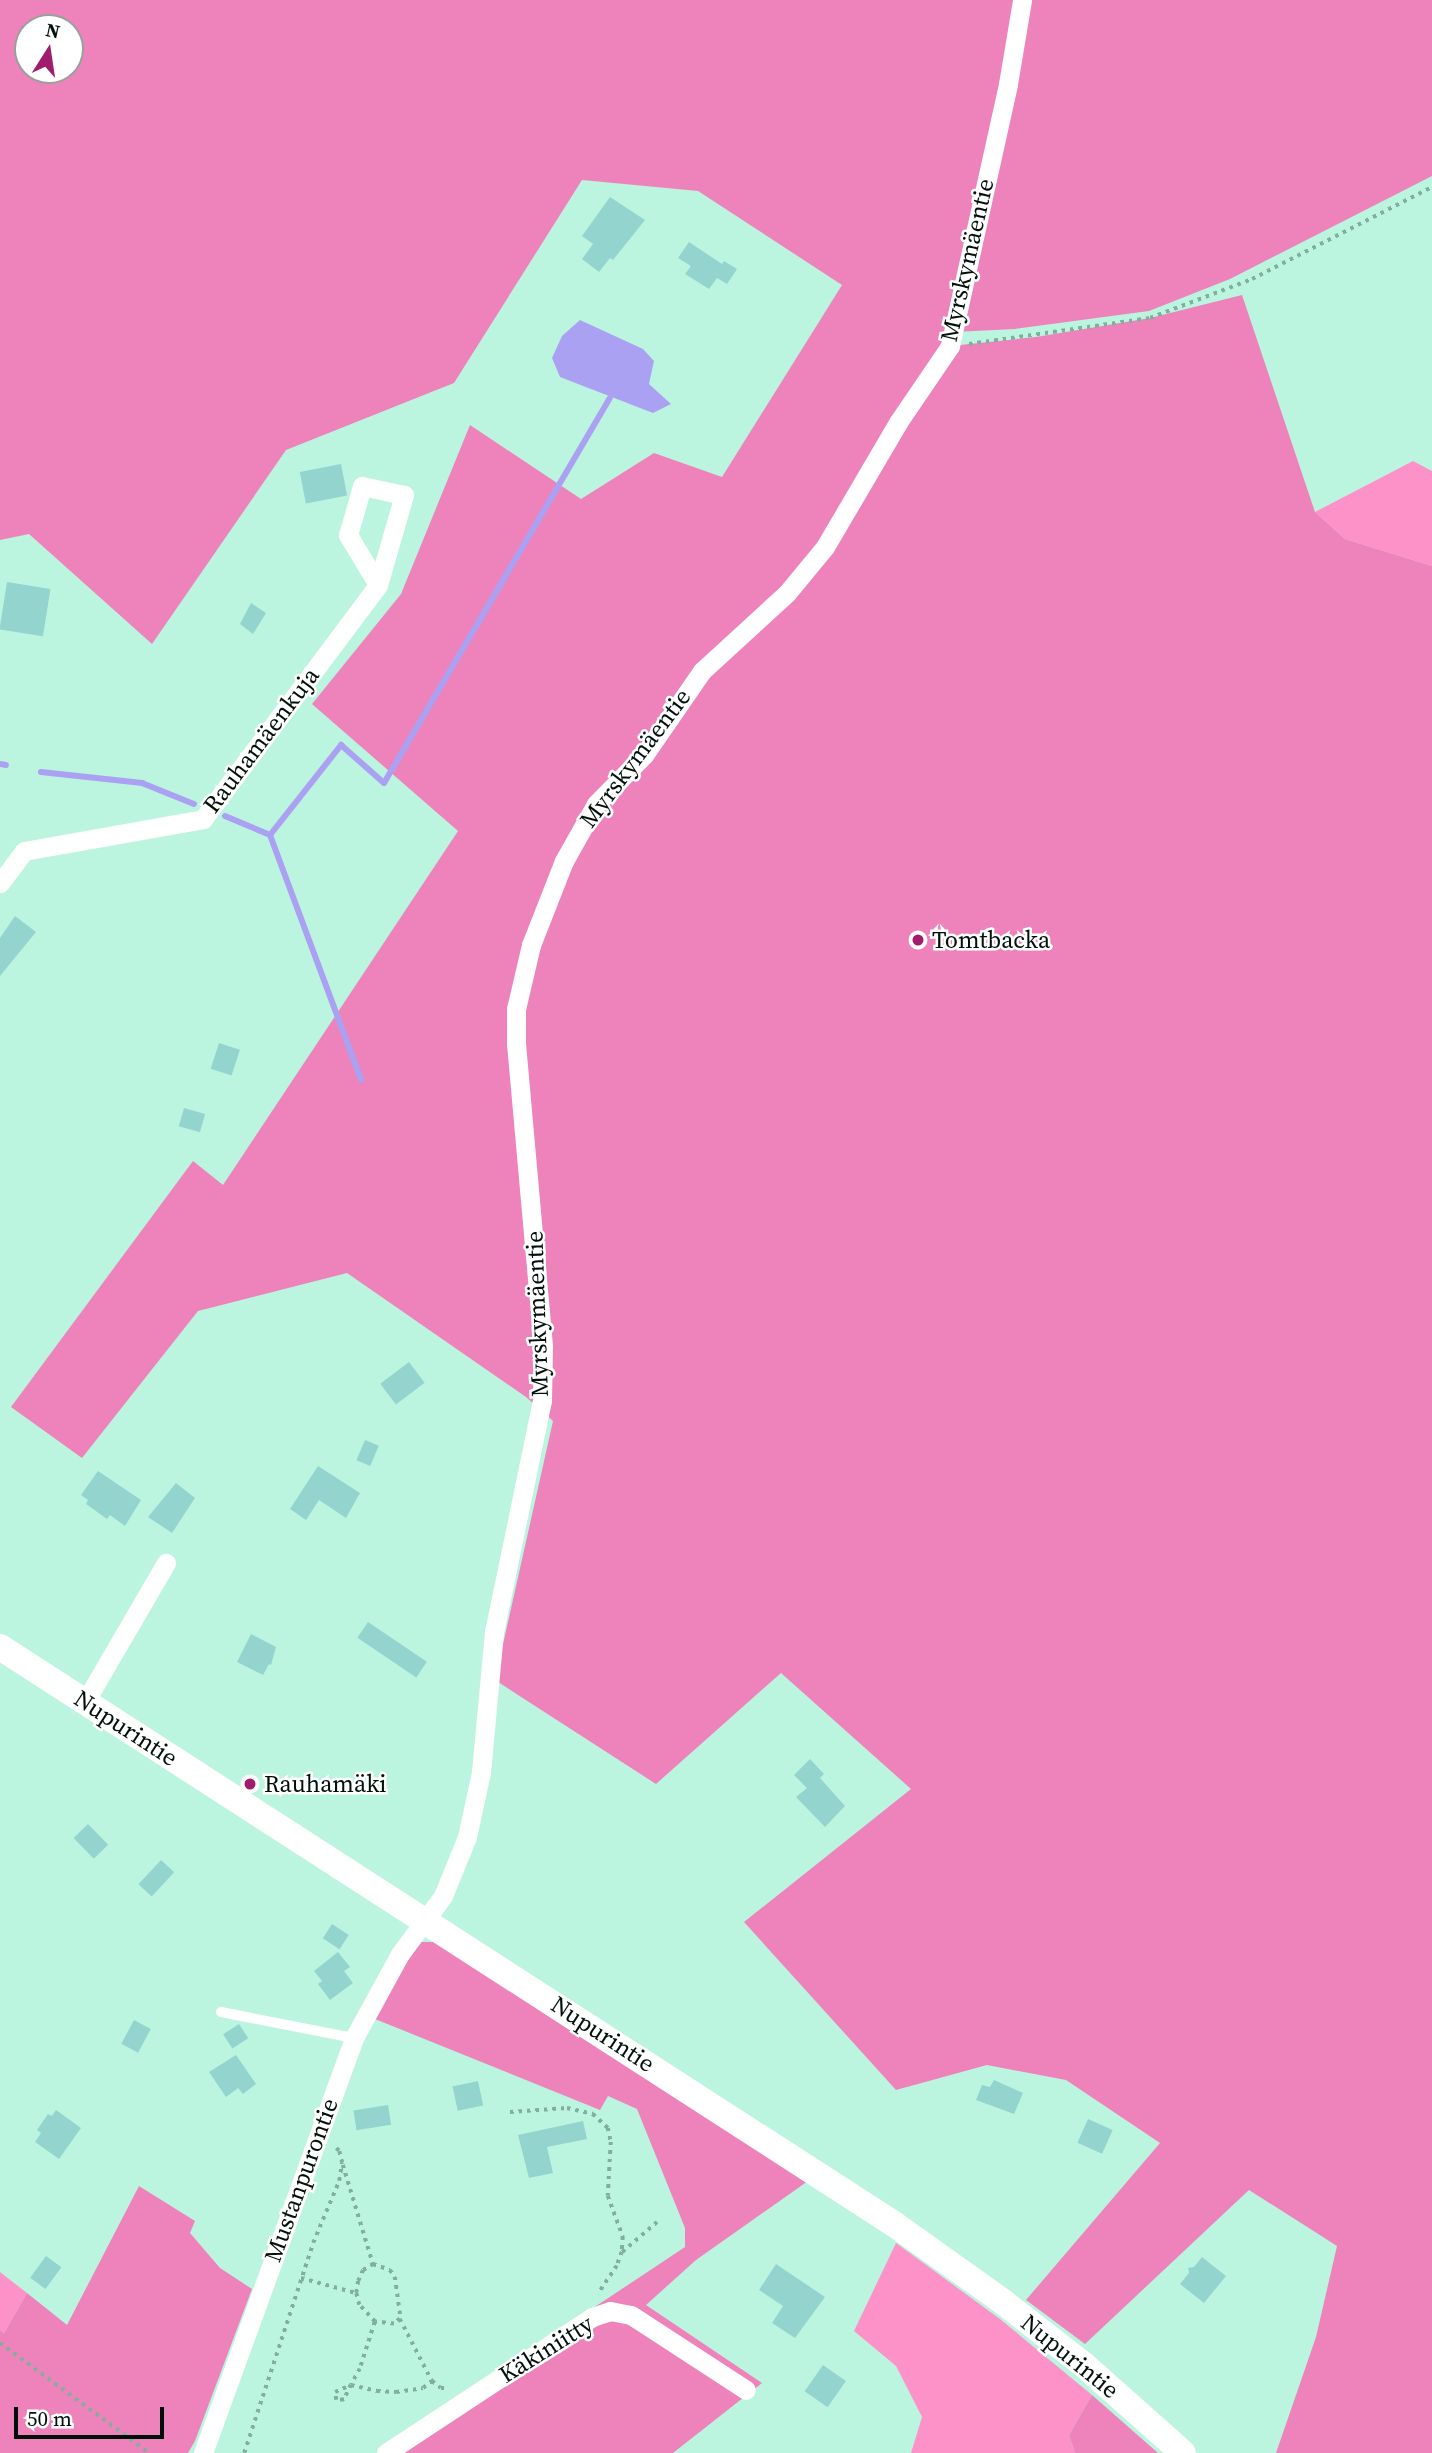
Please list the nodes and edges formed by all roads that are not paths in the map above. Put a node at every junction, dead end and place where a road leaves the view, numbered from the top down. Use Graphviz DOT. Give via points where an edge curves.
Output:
graph roads {
  1 [pos="1022,0"];
  2 [pos="378,585"];
  3 [pos="0,883"];
  4 [pos="166,1563"];
  5 [pos="0,1647"];
  6 [pos="85,1702"];
  7 [pos="426,1920"];
  8 [pos="221,2012"];
  9 [pos="354,2038"];
  10 [pos="746,2390"];
  11 [pos="203,2453"];
  12 [pos="386,2453"];
  13 [pos="1184,2453"];
  1 -- 7 [label="street, Myrskymäentie" via="950,346 899,421 825,547 786,593 702,671 644,755 596,804 564,861 531,945 516,1009 516,1044 543,1346 542,1401 494,1632 481,1772 467,1837 443,1896"];
  2 -- 2 [label="street, Rauhamäenkuja" via="404,495 362,486 348,535"];
  2 -- 3 [label="street, Rauhamäenkuja" via="203,819 24,851"];
  4 -- 6 [label="street"];
  5 -- 6 [label="main road, Nupurintie"];
  6 -- 7 [label="main road, Nupurintie"];
  7 -- 9 [label="street, Mustanpurontie" via="400,1954"];
  7 -- 13 [label="main road, Nupurintie" via="894,2224 1084,2365"];
  8 -- 9 [label="lane"];
  9 -- 11 [label="street, Mustanpurontie"];
  10 -- 12 [label="street, Käkiniitty" via="631,2315 610,2311 592,2317"];
}
